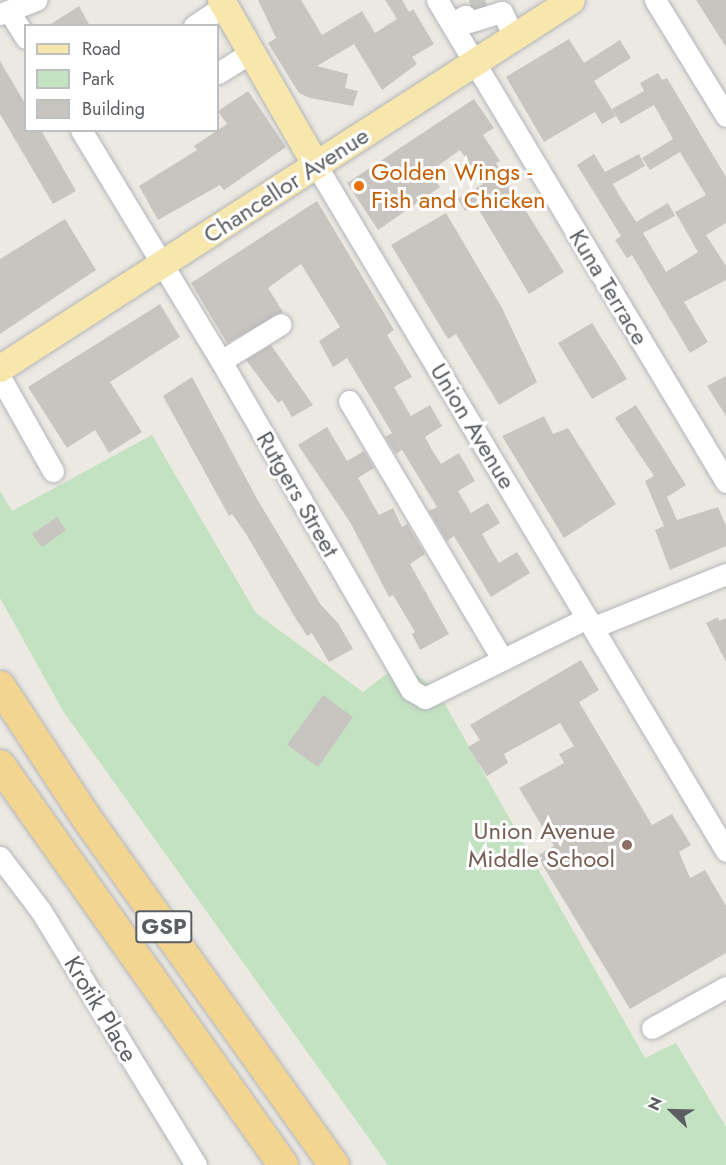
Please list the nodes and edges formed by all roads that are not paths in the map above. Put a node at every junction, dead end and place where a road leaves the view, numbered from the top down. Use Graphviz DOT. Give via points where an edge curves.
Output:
graph roads {
  1 [pos="36,0"];
  2 [pos="437,0"];
  3 [pos="571,0"];
  4 [pos="655,0"];
  5 [pos="223,3"];
  6 [pos="499,6"];
  7 [pos="4,12"];
  8 [pos="462,14"];
  9 [pos="197,24"];
  10 [pos="24,36"];
  11 [pos="514,37"];
  12 [pos="250,52"];
  13 [pos="474,63"];
  14 [pos="219,72"];
  15 [pos="726,116"];
  16 [pos="82,132"];
  17 [pos="316,165"];
  18 [pos="161,266"];
  19 [pos="281,324"];
  20 [pos="221,361"];
  21 [pos="0,368"];
  22 [pos="0,377"];
  23 [pos="350,401"];
  24 [pos="53,471"];
  25 [pos="726,482"];
  26 [pos="726,574"];
  27 [pos="591,622"];
  28 [pos="503,660"];
  29 [pos="0,686"];
  30 [pos="0,765"];
  31 [pos="720,827"];
  32 [pos="726,851"];
  33 [pos="0,857"];
  34 [pos="726,987"];
  35 [pos="652,1028"];
  36 [pos="196,1165"];
  37 [pos="283,1165"];
  38 [pos="334,1165"];
  1 -- 7 [label="street"];
  2 -- 8 [label="street, Kuna Terrace"];
  3 -- 11 [label="main road, Chancellor Avenue"];
  4 -- 15 [label="street"];
  5 -- 9 [label="street"];
  5 -- 12 [label="main road, Union Avenue"];
  6 -- 8 [label="street" via="469,22"];
  6 -- 11 [label="street"];
  7 -- 10 [label="street"];
  8 -- 13 [label="street, Kuna Terrace"];
  11 -- 13 [label="main road, Chancellor Avenue"];
  12 -- 14 [label="street"];
  12 -- 17 [label="main road, Union Avenue"];
  13 -- 17 [label="main road, Chancellor Avenue"];
  13 -- 25 [label="street, Kuna Terrace"];
  16 -- 18 [label="street, Rutgers Street"];
  17 -- 18 [label="main road, Chancellor Avenue"];
  17 -- 27 [label="street, Union Avenue"];
  18 -- 20 [label="street, Rutgers Street"];
  18 -- 21 [label="main road, Chancellor Avenue"];
  19 -- 20 [label="street"];
  20 -- 28 [label="street, Rutgers Street" via="411,690 425,698"];
  22 -- 24 [label="street"];
  23 -- 28 [label="street"];
  26 -- 27 [label="street, Rutgers Street"];
  27 -- 28 [label="street, Rutgers Street"];
  27 -- 31 [label="street, Union Avenue"];
  29 -- 38 [label="highway, GSP" via="85,816"];
  30 -- 37 [label="highway, GSP"];
  31 -- 32 [label="street, Union Avenue"];
  33 -- 36 [label="street, Krotik Place" via="41,911"];
  34 -- 35 [label="street"];
}
